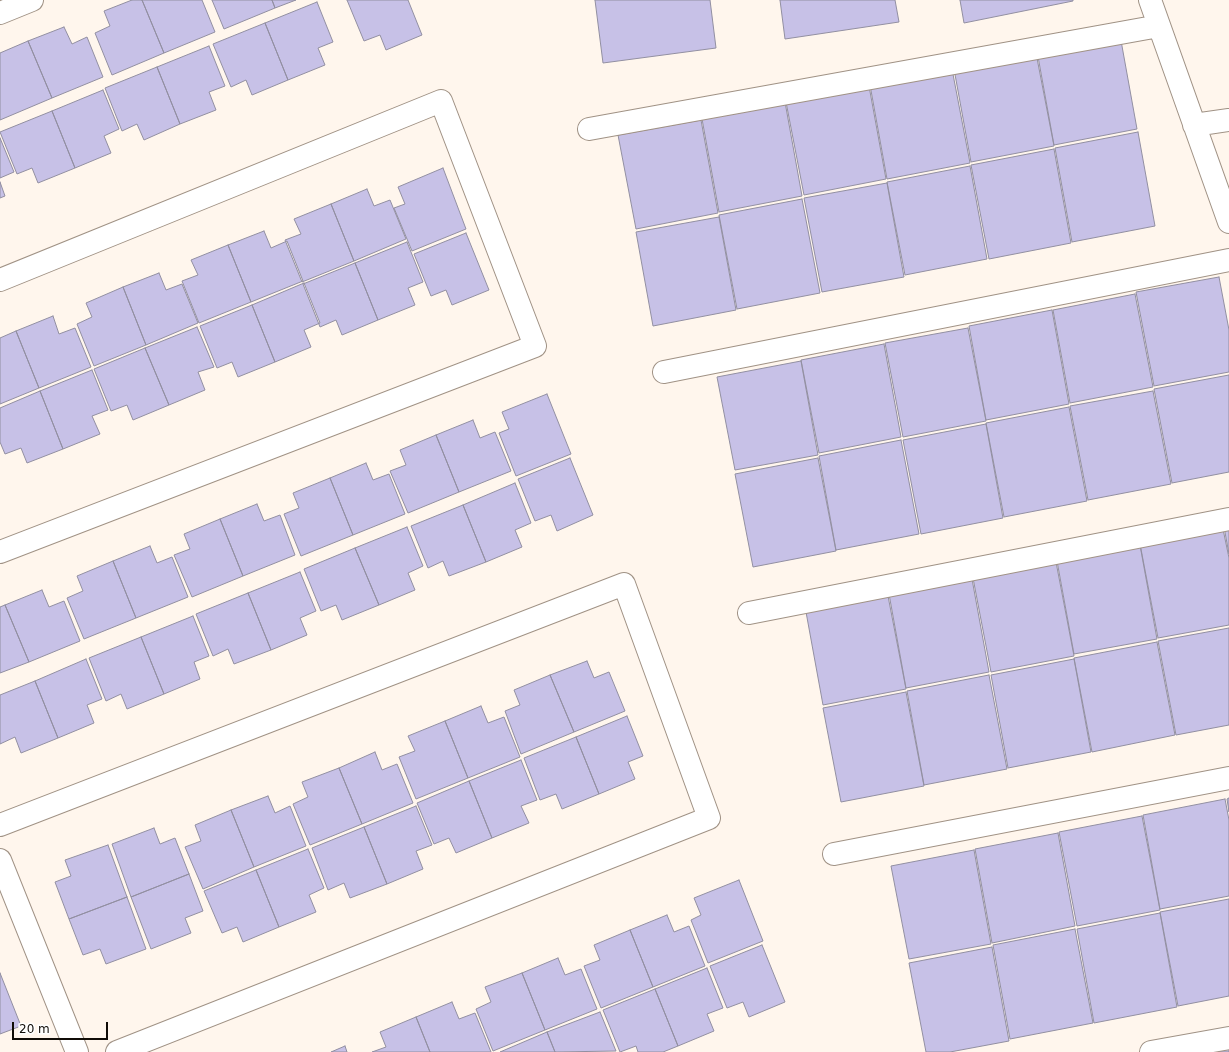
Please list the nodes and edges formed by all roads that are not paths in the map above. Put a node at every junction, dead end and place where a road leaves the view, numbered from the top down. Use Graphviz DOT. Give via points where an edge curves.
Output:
graph roads {
  1 [pos="32,0"];
  2 [pos="1150,0"];
  3 [pos="0,13"];
  4 [pos="1159,26"];
  5 [pos="1229,120"];
  6 [pos="1194,126"];
  7 [pos="589,129"];
  8 [pos="1229,222"];
  9 [pos="1229,260"];
  10 [pos="0,280"];
  11 [pos="664,372"];
  12 [pos="1229,519"];
  13 [pos="0,552"];
  14 [pos="749,613"];
  15 [pos="1229,778"];
  16 [pos="0,825"];
  17 [pos="834,854"];
  18 [pos="0,860"];
  19 [pos="1229,1038"];
  20 [pos="77,1052"];
  21 [pos="117,1052"];
  22 [pos="1151,1052"];
  1 -- 3 [label="street"];
  2 -- 4 [label="street"];
  4 -- 6 [label="street"];
  4 -- 7 [label="street"];
  5 -- 6 [label="street"];
  6 -- 8 [label="street"];
  9 -- 11 [label="street"];
  10 -- 13 [label="street" via="441,101 535,346"];
  12 -- 14 [label="street"];
  15 -- 17 [label="street"];
  16 -- 21 [label="street" via="624,584 709,818"];
  18 -- 20 [label="street"];
  19 -- 22 [label="street"];
}
